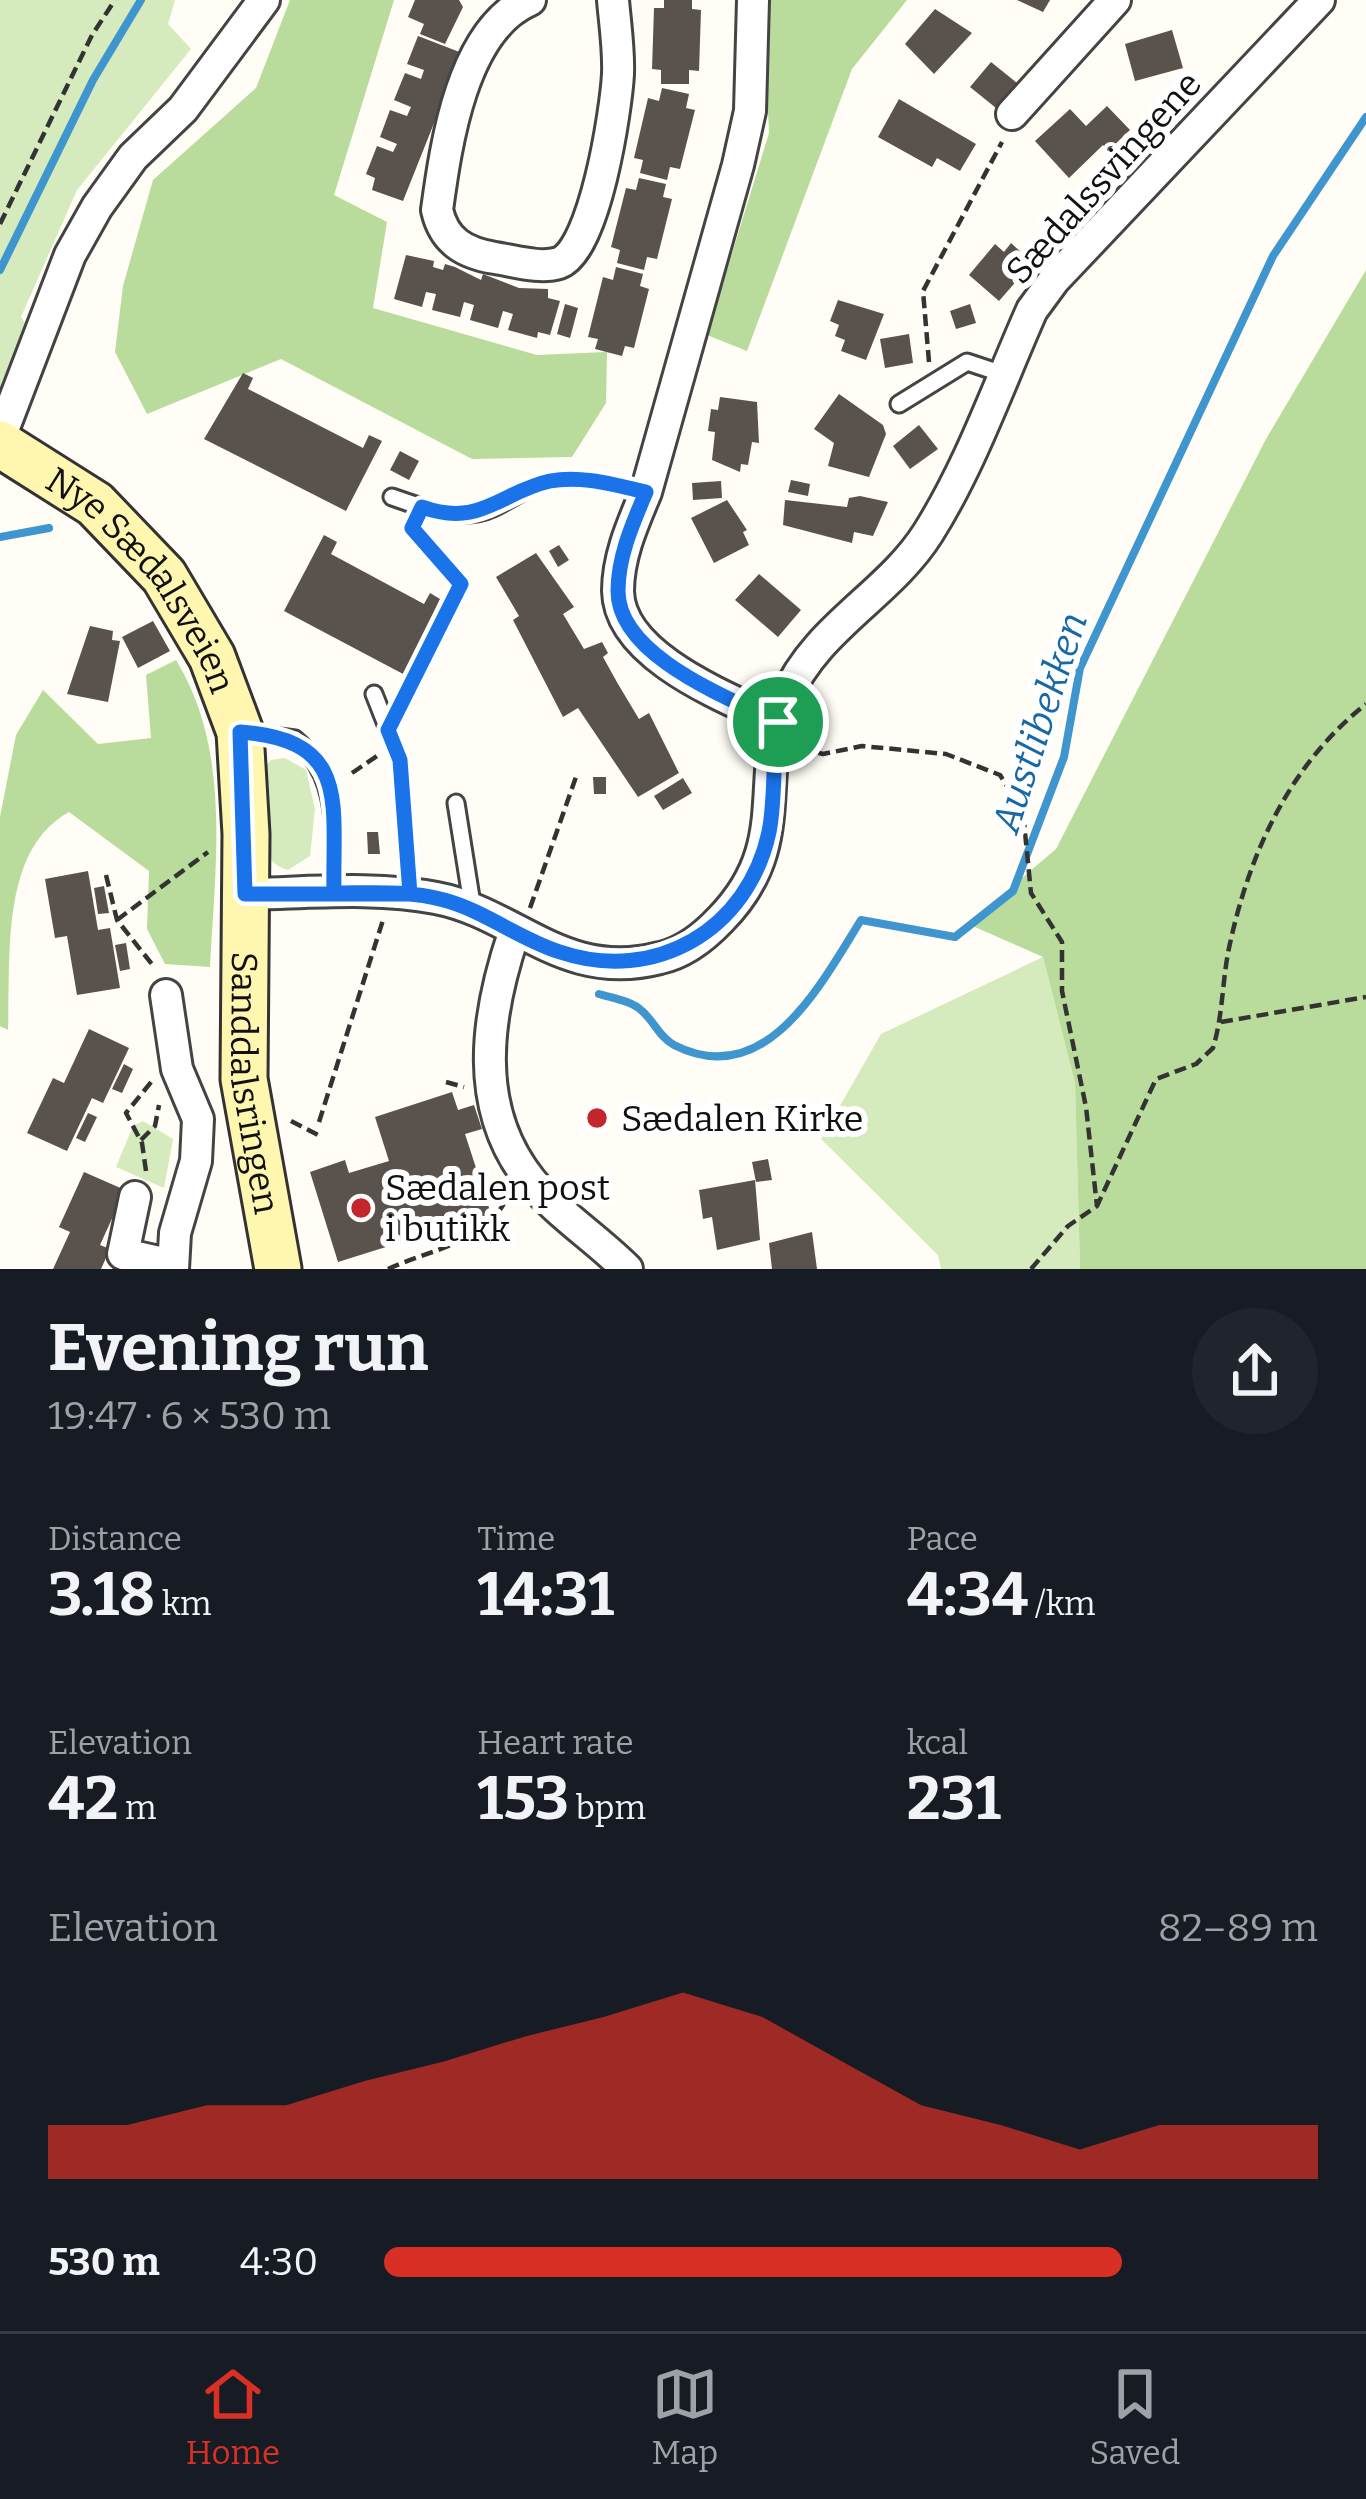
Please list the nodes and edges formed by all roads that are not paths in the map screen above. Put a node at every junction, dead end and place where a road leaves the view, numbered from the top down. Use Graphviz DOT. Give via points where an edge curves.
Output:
graph roads {
  1 [pos="264,0"];
  2 [pos="530,0"];
  3 [pos="613,0"];
  4 [pos="753,0"];
  5 [pos="1115,0"];
  6 [pos="1319,0"];
  7 [pos="1012,114"];
  8 [pos="1004,374"];
  9 [pos="899,404"];
  10 [pos="0,441"];
  11 [pos="646,492"];
  12 [pos="392,497"];
  13 [pos="374,694"];
  14 [pos="778,722"];
  15 [pos="240,732"];
  16 [pos="456,803"];
  17 [pos="334,893"];
  18 [pos="245,894"];
  19 [pos="410,894"];
  20 [pos="473,910"];
  21 [pos="516,934"];
  22 [pos="166,995"];
  23 [pos="141,1189"];
  24 [pos="120,1262"];
  25 [pos="173,1267"];
  26 [pos="278,1269"];
  27 [pos="627,1269"];
  1 -- 10 [label="street, Nye Sædalsveien" via="97,207 70,255"];
  2 -- 3 [label="street" via="495,25 476,58 437,210 457,246 543,265 575,250 604,163 619,67"];
  4 -- 11 [label="street" via="750,110"];
  5 -- 7 [label="street"];
  6 -- 8 [label="street, Sædalssvingene" via="1054,280"];
  8 -- 9 [label="lane" via="967,362"];
  8 -- 14 [label="street, Sædalssvingene" via="926,536 810,656"];
  10 -- 15 [label="main road, Nye Sædalsveien" via="95,504 164,576 212,657"];
  11 -- 12 [label="lane" via="565,479 486,511"];
  11 -- 14 [label="street" via="621,566 618,596 628,620 669,666"];
  13 -- 19 [label="lane" via="400,760"];
  14 -- 21 [label="street, Sædalssvingene" via="768,836 738,902 709,931 662,958 630,962 562,953"];
  15 -- 17 [label="lane" via="296,739 326,773"];
  15 -- 18 [label="main road, Nye Sædalsveien"];
  16 -- 20 [label="lane"];
  17 -- 18 [label="street, Sædalssvingene"];
  17 -- 19 [label="street, Sædalssvingene"];
  18 -- 26 [label="main road, Sanddalsringen" via="244,1078"];
  19 -- 20 [label="street, Sædalssvingene"];
  20 -- 21 [label="street, Sædalssvingene"];
  21 -- 27 [label="street" via="491,1005 490,1093 505,1146 533,1184"];
  22 -- 25 [label="street" via="170,1079 198,1119"];
  23 -- 24 [label="street"];
  24 -- 25 [label="street"];
}
